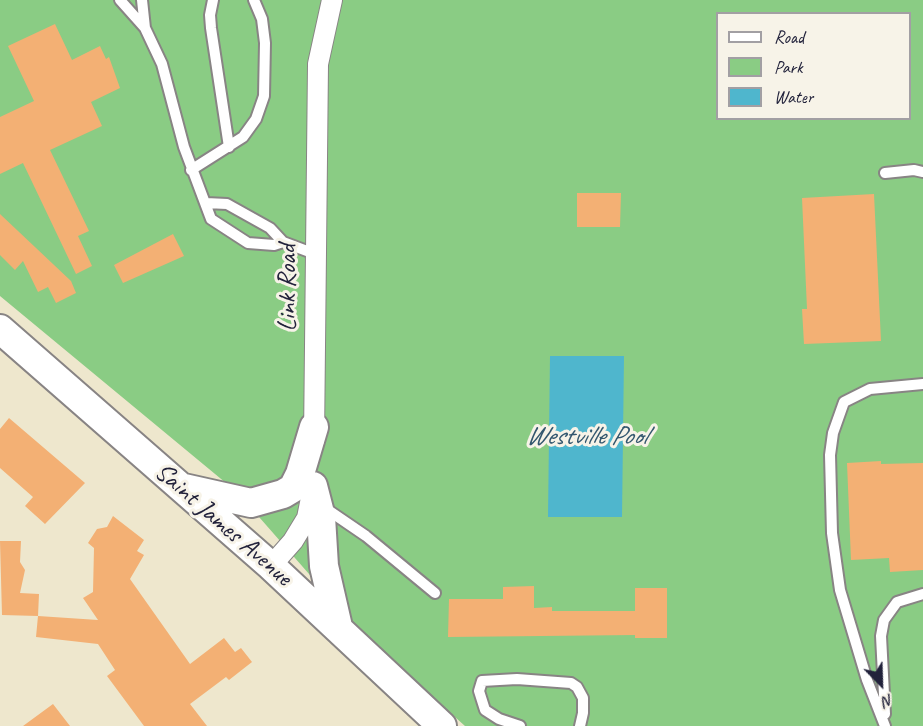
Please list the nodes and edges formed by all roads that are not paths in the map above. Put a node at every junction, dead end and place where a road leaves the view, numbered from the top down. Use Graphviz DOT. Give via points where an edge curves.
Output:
graph roads {
  1 [pos="113,0"];
  2 [pos="142,0"];
  3 [pos="213,0"];
  4 [pos="254,0"];
  5 [pos="332,0"];
  6 [pos="123,3"];
  7 [pos="145,28"];
  8 [pos="229,147"];
  9 [pos="191,170"];
  10 [pos="923,172"];
  11 [pos="885,173"];
  12 [pos="206,203"];
  13 [pos="283,242"];
  14 [pos="315,254"];
  15 [pos="0,329"];
  16 [pos="923,384"];
  17 [pos="314,427"];
  18 [pos="182,488"];
  19 [pos="315,495"];
  20 [pos="271,566"];
  21 [pos="435,593"];
  22 [pos="923,594"];
  23 [pos="338,627"];
  24 [pos="442,726"];
  25 [pos="520,726"];
  26 [pos="580,726"];
  27 [pos="886,726"];
  1 -- 6 [label="lane"];
  2 -- 7 [label="lane"];
  3 -- 8 [label="lane" via="210,15"];
  4 -- 8 [label="lane" via="262,19 265,43 264,96 251,128"];
  5 -- 14 [label="street, Link Road" via="318,64"];
  6 -- 7 [label="lane"];
  7 -- 9 [label="lane" via="162,64"];
  8 -- 9 [label="lane"];
  9 -- 12 [label="lane"];
  10 -- 11 [label="lane"];
  12 -- 13 [label="lane" via="227,204 270,228"];
  12 -- 13 [label="lane" via="211,219 248,243"];
  13 -- 14 [label="lane"];
  14 -- 17 [label="street, Link Road"];
  15 -- 18 [label="main road, Saint James Avenue"];
  16 -- 27 [label="lane" via="870,388 844,402 834,426 830,454 832,533 840,590 867,680"];
  17 -- 18 [label="main road" via="300,474 293,488 283,494 251,503"];
  17 -- 19 [label="street, Link Road"];
  18 -- 20 [label="main road, Saint James Avenue"];
  19 -- 20 [label="street, Link Road" via="307,518"];
  19 -- 21 [label="lane"];
  19 -- 23 [label="main road" via="321,517 324,566"];
  20 -- 23 [label="main road, Saint James Avenue"];
  22 -- 27 [label="lane" via="897,602 884,620 881,636"];
  23 -- 24 [label="main road, Saint James Avenue"];
  25 -- 26 [label="lane" via="485,710 479,691 482,681 571,683 583,698"];
}
